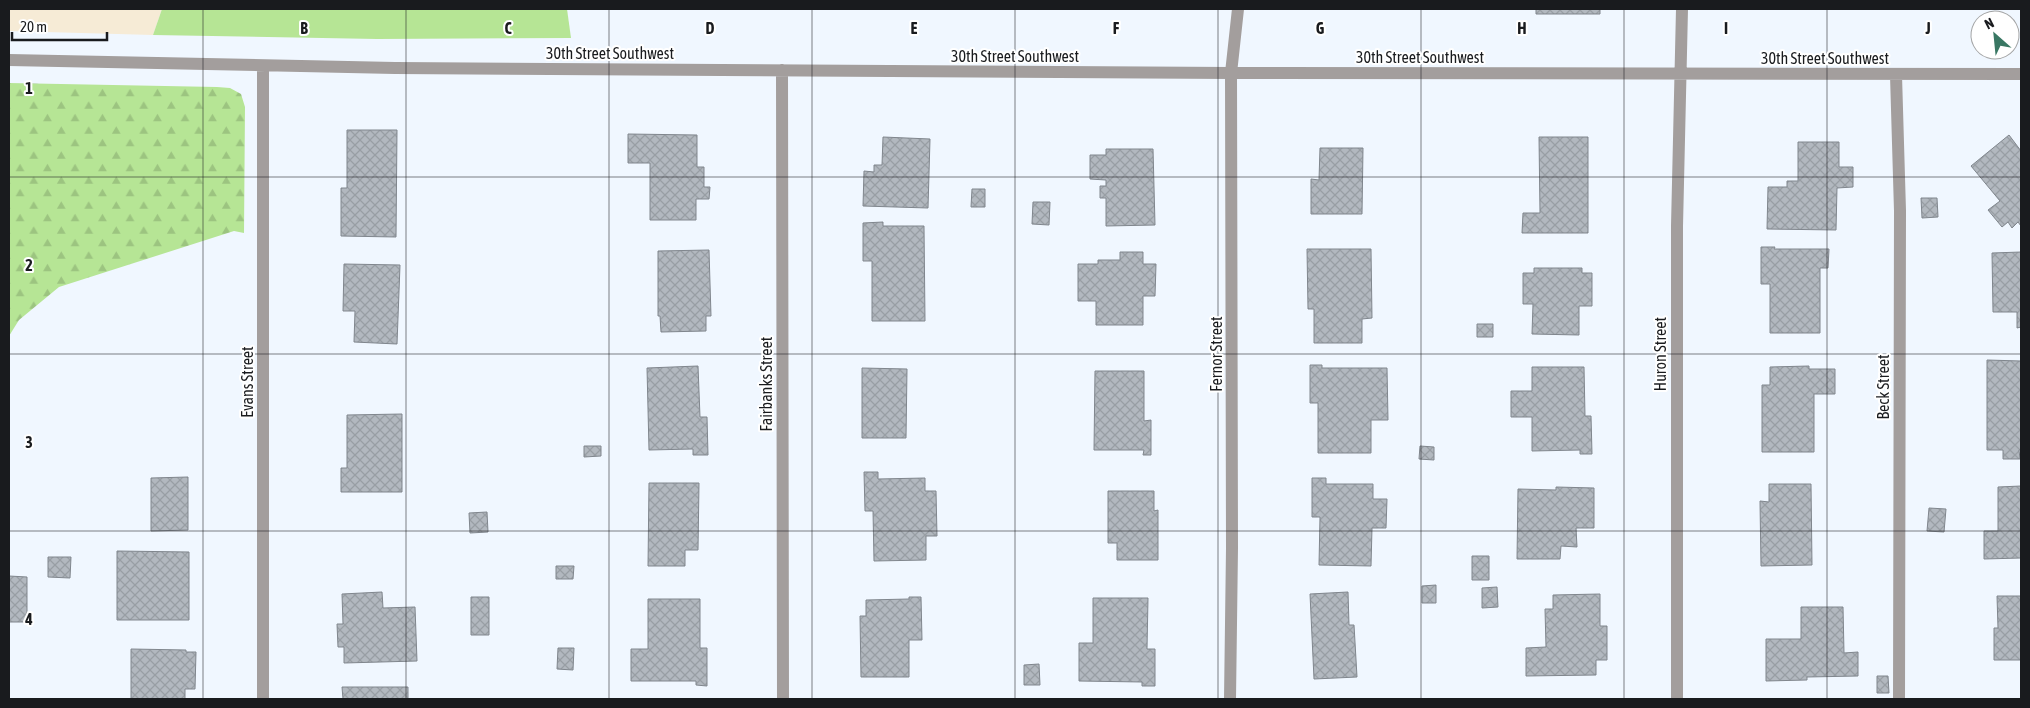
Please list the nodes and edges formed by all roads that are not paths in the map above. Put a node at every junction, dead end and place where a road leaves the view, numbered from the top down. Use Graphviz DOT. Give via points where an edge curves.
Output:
graph roads {
  1 [pos="1238,9"];
  2 [pos="1682,9"];
  3 [pos="9,60"];
  4 [pos="263,66"];
  5 [pos="782,70"];
  6 [pos="1231,73"];
  7 [pos="1679,74"];
  8 [pos="2021,74"];
  9 [pos="1896,75"];
  10 [pos="263,699"];
  11 [pos="783,699"];
  12 [pos="1230,699"];
  13 [pos="1677,699"];
  14 [pos="1900,699"];
  1 -- 6 [label="street, Fernor Street"];
  2 -- 7 [label="street, Huron Street"];
  3 -- 4 [label="street, 30th Street Southwest"];
  4 -- 5 [label="street, 30th Street Southwest"];
  4 -- 10 [label="street, Evans Street"];
  5 -- 6 [label="street, 30th Street Southwest"];
  5 -- 11 [label="street, Fairbanks Street"];
  6 -- 7 [label="street, 30th Street Southwest"];
  6 -- 12 [label="street, Fernor Street"];
  7 -- 9 [label="street, 30th Street Southwest"];
  7 -- 13 [label="street, Huron Street" via="1676,226"];
  8 -- 9 [label="street, 30th Street Southwest"];
  9 -- 14 [label="street, Beck Street" via="1900,211"];
}
